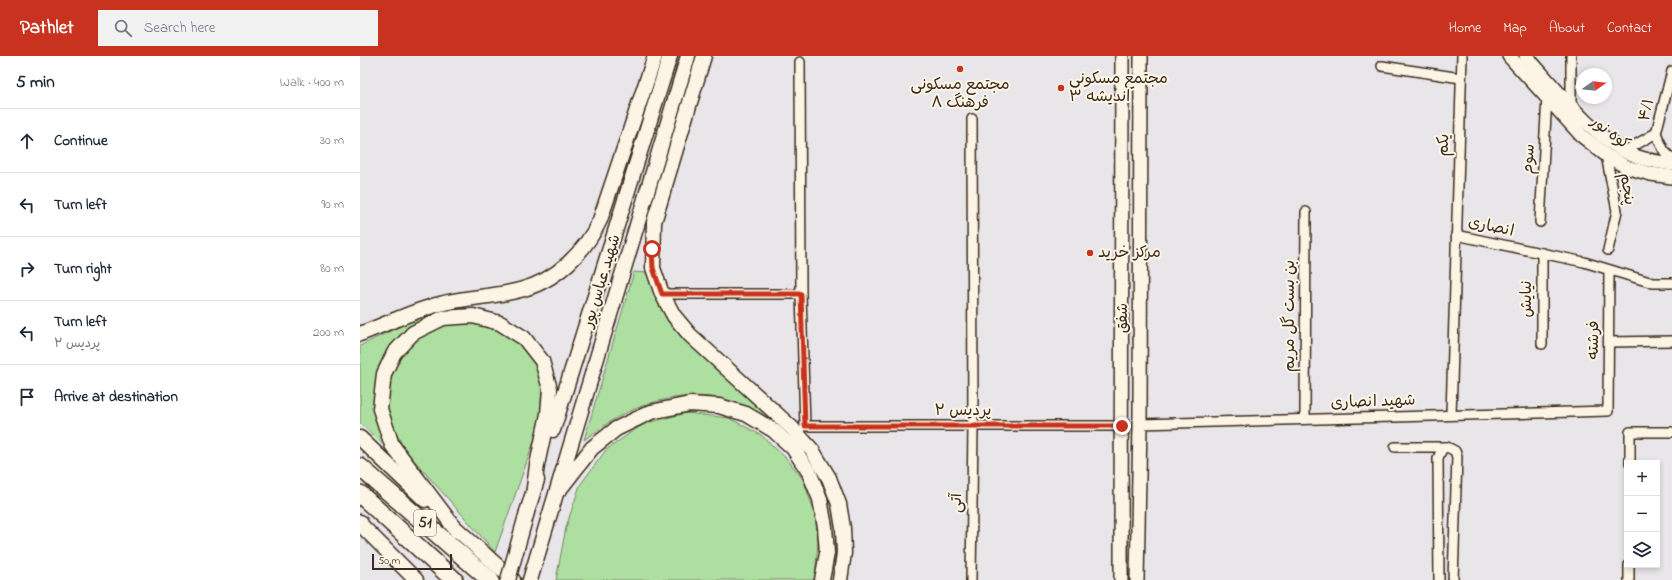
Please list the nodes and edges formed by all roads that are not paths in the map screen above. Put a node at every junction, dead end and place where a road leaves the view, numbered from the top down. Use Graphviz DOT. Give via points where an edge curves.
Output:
graph roads {
  1 [pos="655,56"];
  2 [pos="670,56"];
  3 [pos="688,56"];
  4 [pos="704,56"];
  5 [pos="1122,56"];
  6 [pos="1141,56"];
  7 [pos="1462,56"];
  8 [pos="1509,56"];
  9 [pos="1526,56"];
  10 [pos="1571,56"];
  11 [pos="800,62"];
  12 [pos="1382,66"];
  13 [pos="1672,72"];
  14 [pos="1461,78"];
  15 [pos="1547,97"];
  16 [pos="1570,104"];
  17 [pos="972,119"];
  18 [pos="1656,133"];
  19 [pos="1625,151"];
  20 [pos="1606,155"];
  21 [pos="1672,159"];
  22 [pos="1672,164"];
  23 [pos="1672,177"];
  24 [pos="1306,212"];
  25 [pos="1540,222"];
  26 [pos="1456,234"];
  27 [pos="1608,250"];
  28 [pos="1542,253"];
  29 [pos="1609,270"];
  30 [pos="1672,283"];
  31 [pos="662,294"];
  32 [pos="801,294"];
  33 [pos="360,334"];
  34 [pos="1672,341"];
  35 [pos="1609,342"];
  36 [pos="1542,344"];
  37 [pos="1608,411"];
  38 [pos="1451,415"];
  39 [pos="1305,419"];
  40 [pos="1140,424"];
  41 [pos="973,426"];
  42 [pos="1122,426"];
  43 [pos="1672,432"];
  44 [pos="360,438"];
  45 [pos="1395,447"];
  46 [pos="1447,447"];
  47 [pos="1630,460"];
  48 [pos="360,467"];
  49 [pos="534,488"];
  50 [pos="360,494"];
  51 [pos="555,495"];
  52 [pos="361,524"];
  53 [pos="457,531"];
  54 [pos="1629,568"];
  55 [pos="416,580"];
  56 [pos="454,580"];
  57 [pos="490,580"];
  58 [pos="508,580"];
  59 [pos="513,580"];
  60 [pos="530,580"];
  61 [pos="822,580"];
  62 [pos="840,580"];
  63 [pos="971,580"];
  64 [pos="1121,580"];
  65 [pos="1137,580"];
  66 [pos="1439,580"];
  67 [pos="1453,580"];
  68 [pos="1629,580"];
  1 -- 33 [label="main road" via="600,220 593,235 576,258 542,281 521,290 441,303"];
  2 -- 49 [label="main road, شهید عباس پور"];
  3 -- 51 [label="main road, شهید عباس پور"];
  4 -- 31 [label="main road" via="654,222 653,268"];
  5 -- 42 [label="main road, شفق"];
  6 -- 40 [label="main road, شفق"];
  7 -- 14 [label="street, یکم"];
  8 -- 15 [label="main road, کوه نور"];
  9 -- 16 [label="main road, کوه نور"];
  10 -- 16 [label="street"];
  11 -- 32 [label="street"];
  12 -- 14 [label="street"];
  13 -- 18 [label="street, ۴/۱"];
  14 -- 26 [label="street, یکم"];
  15 -- 20 [label="main road, کوه نور" via="1582,136"];
  15 -- 25 [label="street, سوم"];
  16 -- 19 [label="main road, کوه نور" via="1591,127 1613,145"];
  17 -- 41 [label="street, آتی"];
  18 -- 19 [label="street"];
  18 -- 21 [label="street" via="1664,151"];
  19 -- 22 [label="main road, کوه نور" via="1654,162"];
  20 -- 23 [label="main road, کوه نور" via="1626,167"];
  20 -- 27 [label="street, پنجم" via="1617,211"];
  24 -- 39 [label="street, بن بست گل مریم"];
  26 -- 28 [label="street, انصاری"];
  26 -- 38 [label="street, انصاری"];
  28 -- 29 [label="street, انصاری"];
  28 -- 36 [label="street, نیایش"];
  29 -- 30 [label="street, انصاری" via="1653,283"];
  29 -- 35 [label="street, فرشته"];
  31 -- 32 [label="street"];
  31 -- 62 [label="main road" via="674,316 690,335 792,428 812,450 829,478 839,504 844,553"];
  32 -- 41 [label="street, پردیس ۲" via="805,426"];
  34 -- 35 [label="street"];
  35 -- 37 [label="street, فرشته"];
  37 -- 38 [label="street, شهید انصاری"];
  38 -- 39 [label="street, شهید انصاری"];
  39 -- 40 [label="street, شهید انصاری"];
  40 -- 65 [label="main road, شفق"];
  41 -- 42 [label="street, پردیس ۲"];
  41 -- 63 [label="street, آتی"];
  42 -- 64 [label="main road, شفق"];
  43 -- 47 [label="street" via="1630,432"];
  44 -- 53 [label="main road"];
  45 -- 46 [label="street"];
  46 -- 66 [label="street" via="1438,458"];
  46 -- 67 [label="street" via="1453,449 1457,457"];
  48 -- 57 [label="highway, 51"];
  49 -- 53 [label="main road" via="548,414 550,389 542,362 524,338 500,323 473,316 443,318 413,333 394,353 384,374 380,409 392,445"];
  49 -- 58 [label="main road, شهید عباس پور, bridge"];
  50 -- 56 [label="highway, 51"];
  51 -- 60 [label="main road, شهید عباس پور"];
  51 -- 61 [label="main road" via="592,448 616,429 651,412 690,404 719,406 746,414 773,430 793,448 809,472 820,499 826,527 827,553"];
  52 -- 55 [label="main road"];
  53 -- 59 [label="main road"];
  54 -- 68 [label="street"];
}
